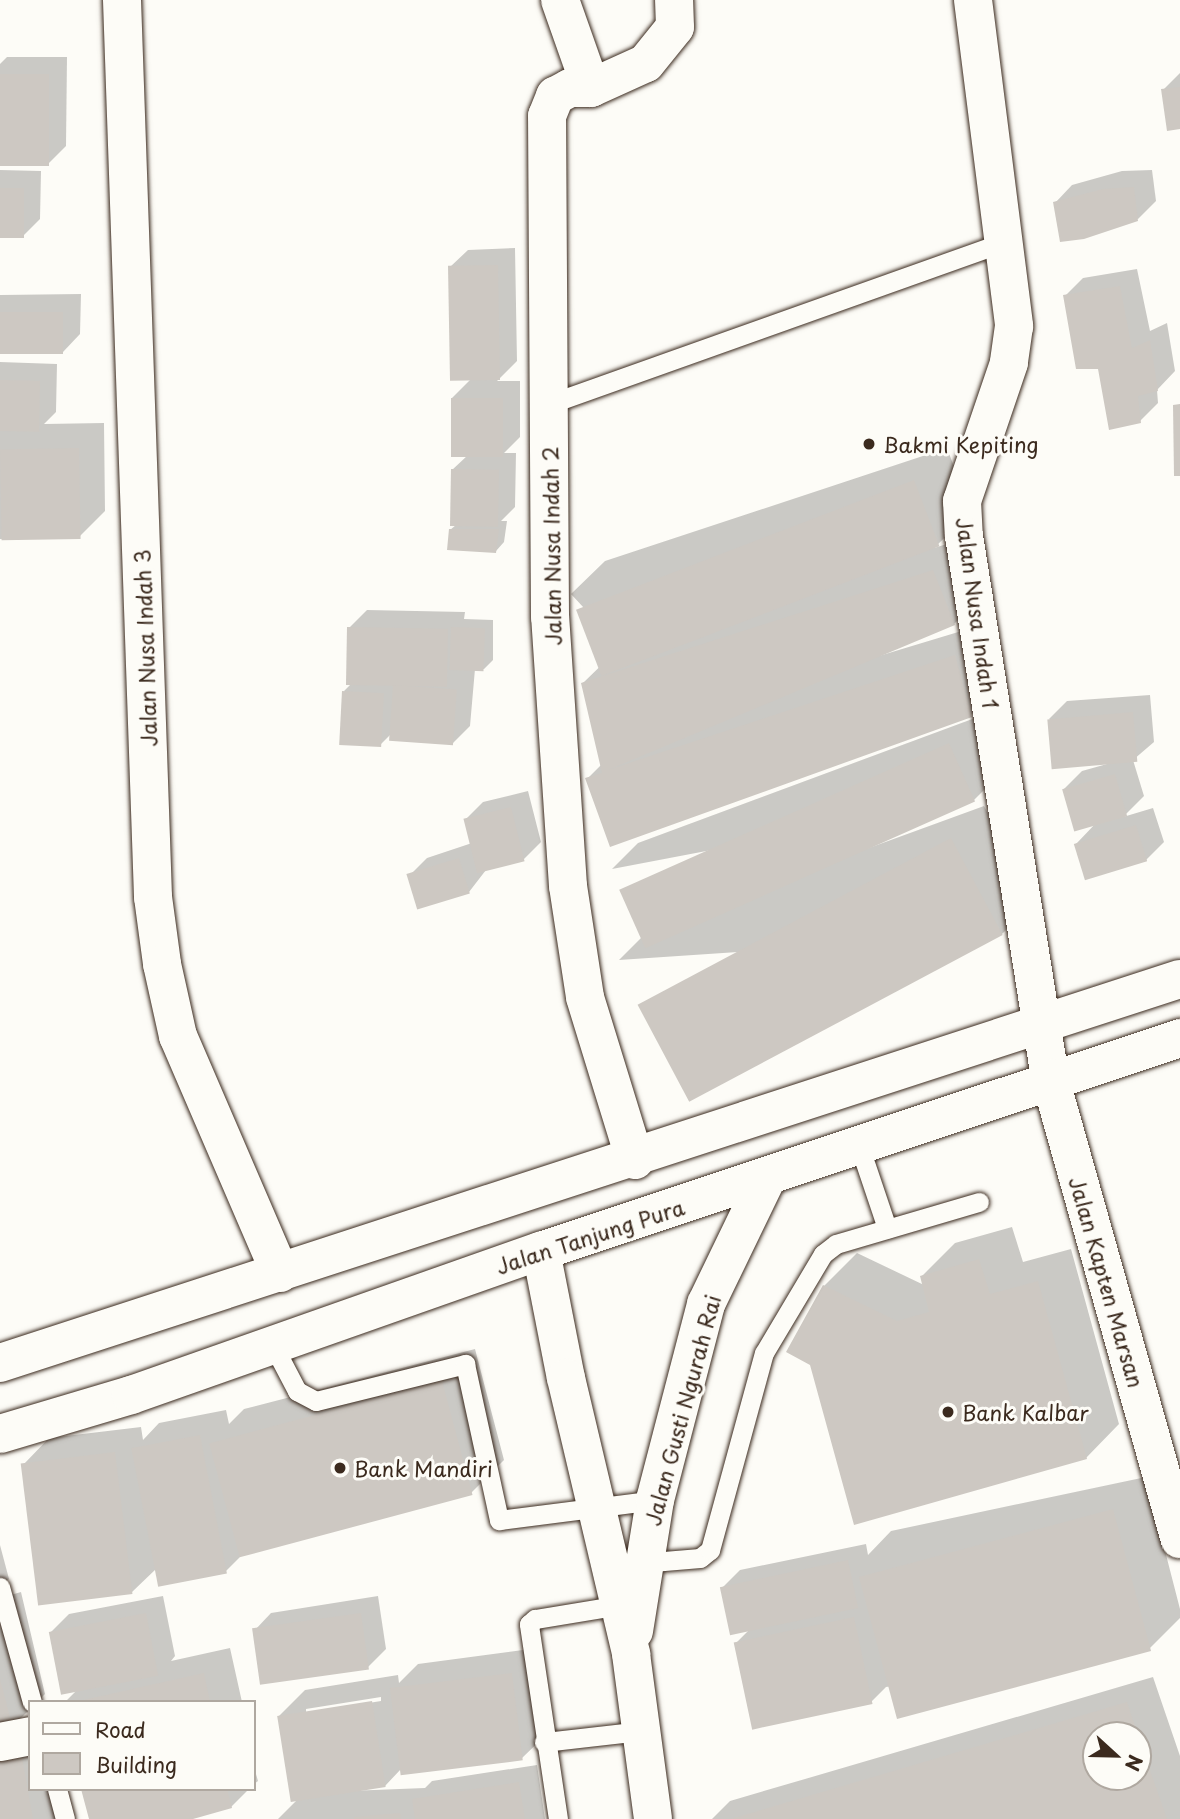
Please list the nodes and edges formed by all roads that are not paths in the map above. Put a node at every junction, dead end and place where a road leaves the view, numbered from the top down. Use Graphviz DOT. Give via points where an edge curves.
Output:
graph roads {
  1 [pos="122,0"];
  2 [pos="560,0"];
  3 [pos="674,0"];
  4 [pos="973,0"];
  5 [pos="591,88"];
  6 [pos="1006,241"];
  7 [pos="549,404"];
  8 [pos="1180,979"];
  9 [pos="1041,1023"];
  10 [pos="1180,1038"];
  11 [pos="1050,1078"];
  12 [pos="859,1145"];
  13 [pos="635,1160"];
  14 [pos="768,1176"];
  15 [pos="979,1202"];
  16 [pos="887,1228"];
  17 [pos="541,1251"];
  18 [pos="280,1273"];
  19 [pos="273,1345"];
  20 [pos="0,1363"];
  21 [pos="0,1434"];
  22 [pos="655,1500"];
  23 [pos="596,1507"];
  24 [pos="1180,1539"];
  25 [pos="627,1563"];
  26 [pos="0,1587"];
  27 [pos="629,1603"];
  28 [pos="31,1700"];
  29 [pos="641,1731"];
  30 [pos="28,1736"];
  31 [pos="0,1742"];
  32 [pos="544,1742"];
  33 [pos="58,1791"];
  34 [pos="65,1819"];
  35 [pos="558,1819"];
  36 [pos="653,1819"];
  1 -- 18 [label="main road, Jalan Nusa Indah 3" via="153,897 178,1036"];
  2 -- 5 [label="main road"];
  3 -- 5 [label="main road, Jalan Nusa Indah 2" via="675,27 646,63"];
  4 -- 6 [label="main road, Jalan Nusa Indah 1"];
  5 -- 7 [label="main road, Jalan Nusa Indah 2" via="570,88 555,96 547,117"];
  6 -- 7 [label="lane"];
  6 -- 9 [label="main road, Jalan Nusa Indah 1" via="1014,326 1009,363 962,501"];
  7 -- 13 [label="main road, Jalan Nusa Indah 2" via="550,617 568,886 585,997"];
  8 -- 9 [label="main road"];
  9 -- 11 [label="main road, Jalan Kapten Marsan"];
  9 -- 13 [label="main road"];
  10 -- 11 [label="main road, Jalan Tanjung Pura"];
  11 -- 12 [label="main road, Jalan Tanjung Pura"];
  11 -- 24 [label="main road, Jalan Kapten Marsan"];
  12 -- 14 [label="main road, Jalan Tanjung Pura"];
  12 -- 16 [label="lane"];
  13 -- 18 [label="main road"];
  14 -- 17 [label="main road, Jalan Tanjung Pura"];
  14 -- 22 [label="main road, Jalan Gusti Ngurah Rai" via="706,1304"];
  15 -- 16 [label="lane"];
  16 -- 25 [label="lane" via="836,1244 823,1254 776,1331 764,1353 707,1556"];
  17 -- 19 [label="main road, Jalan Tanjung Pura"];
  17 -- 23 [label="main road, Jalan Gusti Ngurah Rai"];
  18 -- 20 [label="main road"];
  19 -- 21 [label="main road, Jalan Tanjung Pura" via="131,1395"];
  19 -- 23 [label="lane" via="297,1391 316,1401 465,1364 499,1520"];
  22 -- 23 [label="lane"];
  22 -- 25 [label="main road, Jalan Gusti Ngurah Rai"];
  23 -- 25 [label="main road, Jalan Gusti Ngurah Rai"];
  25 -- 27 [label="main road, Jalan Gusti Ngurah Rai"];
  26 -- 28 [label="lane"];
  27 -- 29 [label="main road, Jalan Gusti Ngurah Rai"];
  27 -- 32 [label="lane" via="535,1619 529,1624"];
  29 -- 32 [label="lane"];
  29 -- 36 [label="main road, Jalan Gusti Ngurah Rai"];
  30 -- 31 [label="main road"];
  32 -- 35 [label="lane"];
  33 -- 34 [label="lane"];
}
